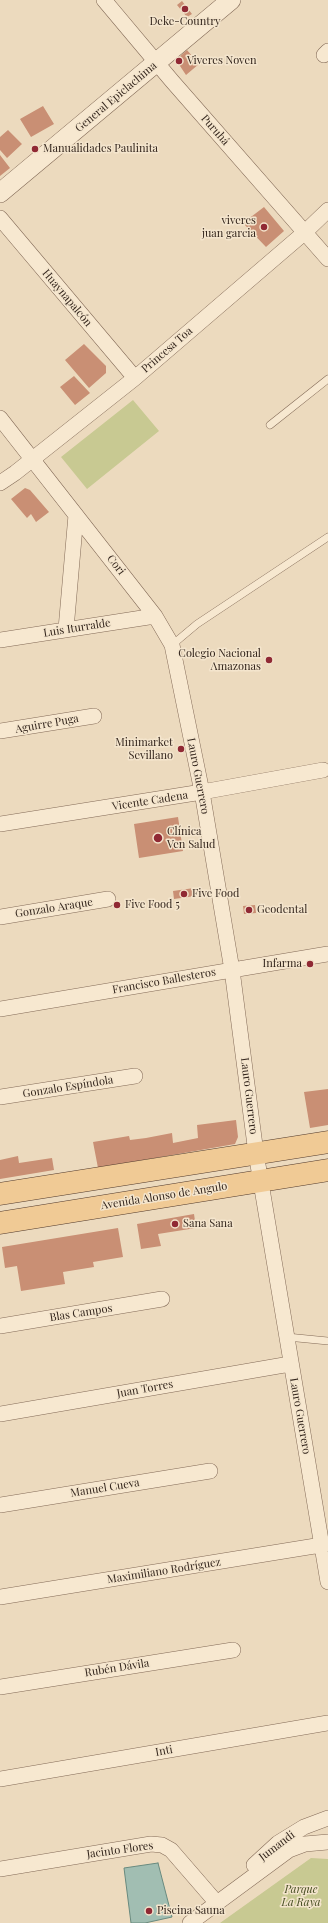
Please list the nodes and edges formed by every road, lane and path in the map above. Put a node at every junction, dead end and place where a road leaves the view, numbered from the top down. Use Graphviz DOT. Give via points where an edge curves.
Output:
graph roads {
  1 [pos="104,0"];
  2 [pos="231,0"];
  3 [pos="156,63"];
  4 [pos="0,193"];
  5 [pos="328,210"];
  6 [pos="0,218"];
  7 [pos="304,233"];
  8 [pos="328,259"];
  9 [pos="135,378"];
  10 [pos="328,379"];
  11 [pos="0,418"];
  12 [pos="270,425"];
  13 [pos="33,459"];
  14 [pos="0,483"];
  15 [pos="76,515"];
  16 [pos="328,537"];
  17 [pos="155,616"];
  18 [pos="66,629"];
  19 [pos="0,640"];
  20 [pos="172,645"];
  21 [pos="94,716"];
  22 [pos="0,732"];
  23 [pos="323,770"];
  24 [pos="202,792"];
  25 [pos="0,824"];
  26 [pos="108,899"];
  27 [pos="0,917"];
  28 [pos="328,954"];
  29 [pos="232,970"];
  30 [pos="0,1009"];
  31 [pos="135,1076"];
  32 [pos="0,1097"];
  33 [pos="328,1142"];
  34 [pos="256,1153"];
  35 [pos="328,1170"];
  36 [pos="260,1180"];
  37 [pos="0,1194"];
  38 [pos="0,1223"];
  39 [pos="162,1300"];
  40 [pos="0,1326"];
  41 [pos="287,1337"];
  42 [pos="328,1341"];
  43 [pos="290,1364"];
  44 [pos="0,1414"];
  45 [pos="210,1471"];
  46 [pos="0,1505"];
  47 [pos="325,1545"];
  48 [pos="328,1582"];
  49 [pos="0,1597"];
  50 [pos="233,1650"];
  51 [pos="0,1687"];
  52 [pos="328,1723"];
  53 [pos="0,1779"];
  54 [pos="328,1818"];
  55 [pos="328,1842"];
  56 [pos="0,1869"];
  57 [pos="236,1888"];
  58 [pos="216,1902"];
  59 [pos="190,1923"];
  1 -- 3 [label="street, Puruhá"];
  2 -- 3 [label="street, General Epiclachima"];
  3 -- 4 [label="street, General Epiclachima"];
  3 -- 7 [label="street, Puruhá"];
  5 -- 7 [label="street, Princesa Toa"];
  6 -- 9 [label="street, Huaynapalcón"];
  7 -- 8 [label="street, Puruhá"];
  7 -- 9 [label="street, Princesa Toa"];
  9 -- 13 [label="street, Princesa Toa"];
  10 -- 12 [label="lane"];
  11 -- 13 [label="street, Cori"];
  13 -- 14 [label="street, Princesa Toa"];
  13 -- 15 [label="street, Cori"];
  15 -- 17 [label="street, Cori"];
  15 -- 18 [label="street"];
  16 -- 20 [label="lane" via="197,624"];
  17 -- 18 [label="street, Luis Iturralde"];
  17 -- 20 [label="street, Lauro Guerrero"];
  18 -- 19 [label="street, Luis Iturralde"];
  20 -- 24 [label="street, Lauro Guerrero"];
  21 -- 22 [label="street, Aguirre Puga"];
  23 -- 24 [label="street, Vicente Cadena"];
  24 -- 25 [label="street, Vicente Cadena"];
  24 -- 29 [label="street, Lauro Guerrero"];
  26 -- 27 [label="street, Gonzalo Araque"];
  28 -- 29 [label="street, Francisco Ballesteros"];
  29 -- 30 [label="street, Francisco Ballesteros"];
  29 -- 34 [label="street, Lauro Guerrero"];
  31 -- 32 [label="street, Gonzalo Espíndola"];
  33 -- 34 [label="main road"];
  34 -- 36 [label="street, Lauro Guerrero"];
  34 -- 37 [label="main road"];
  35 -- 36 [label="main road, Avenida Alonso de Angulo"];
  36 -- 38 [label="main road, Avenida Alonso de Angulo"];
  36 -- 41 [label="street, Lauro Guerrero"];
  39 -- 40 [label="street, Blas Campos"];
  41 -- 42 [label="lane"];
  41 -- 43 [label="street, Lauro Guerrero"];
  43 -- 44 [label="street, Juan Torres"];
  43 -- 47 [label="street, Lauro Guerrero"];
  45 -- 46 [label="street, Manuel Cueva"];
  47 -- 48 [label="street, Lauro Guerrero"];
  47 -- 49 [label="street, Maximiliano Rodríguez"];
  50 -- 51 [label="street, Rubén Dávila"];
  52 -- 53 [label="street, Inti"];
  54 -- 57 [label="street, Jumandi" via="304,1827 278,1843 255,1864"];
  55 -- 57 [label="street, Jumandi" via="305,1844 289,1850"];
  56 -- 58 [label="street, Jacinto Flores" via="152,1844 162,1845 171,1850"];
  57 -- 58 [label="street, Jumandi"];
  58 -- 59 [label="street, Jumandi"];
}
